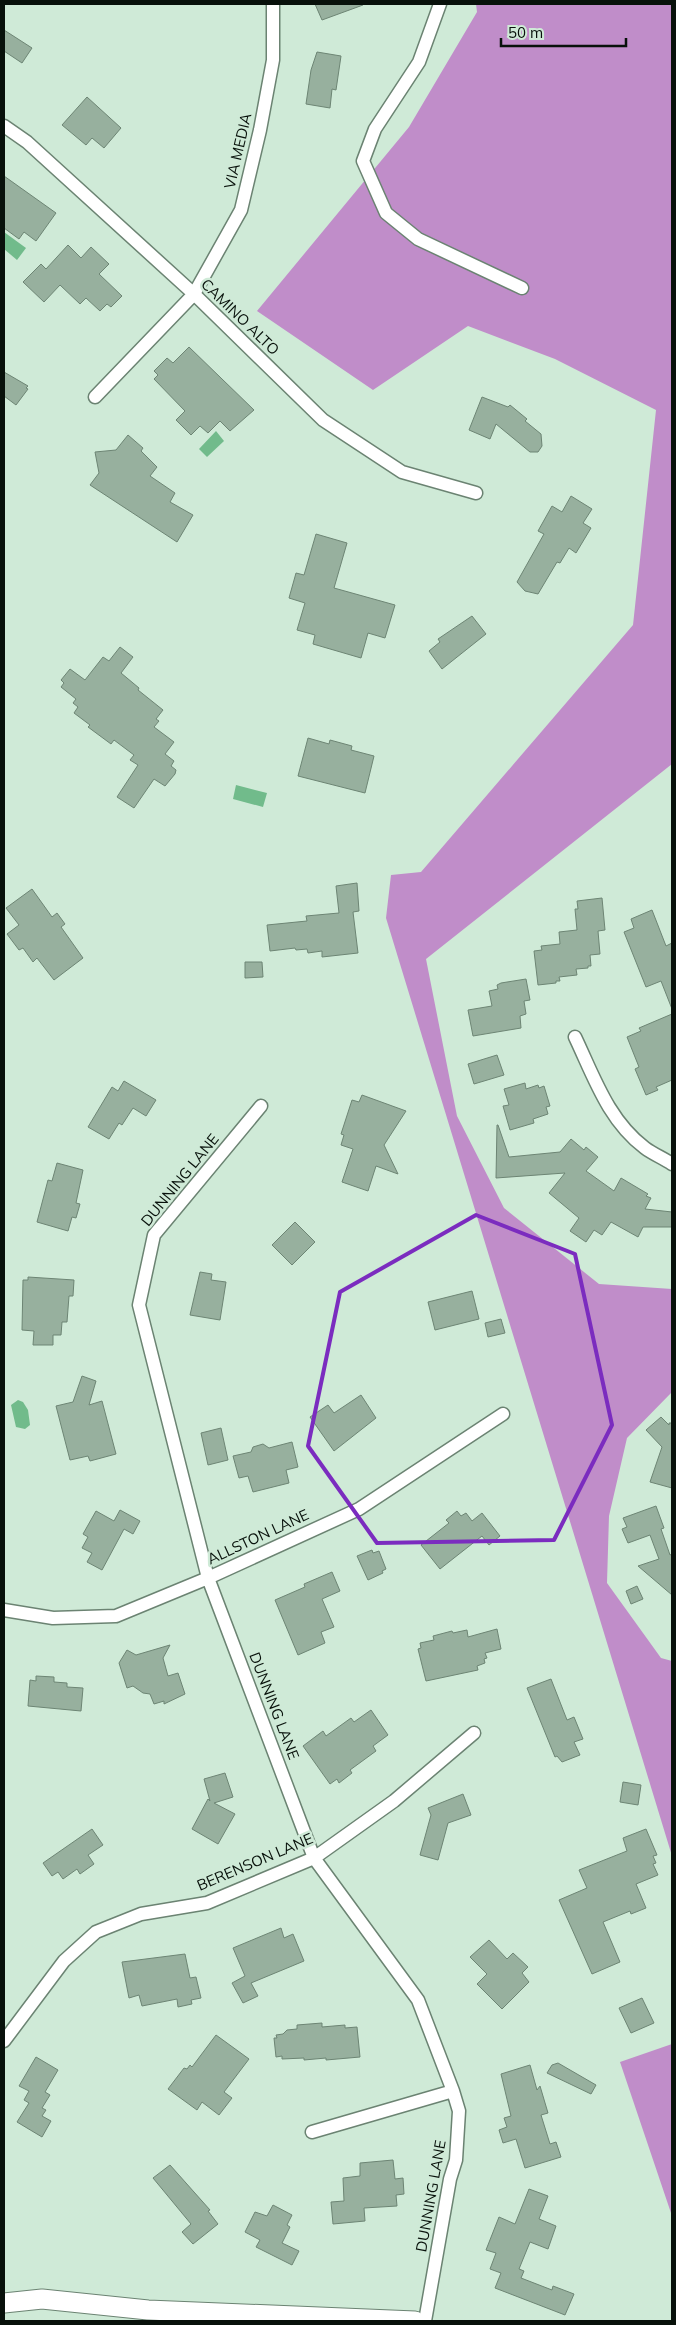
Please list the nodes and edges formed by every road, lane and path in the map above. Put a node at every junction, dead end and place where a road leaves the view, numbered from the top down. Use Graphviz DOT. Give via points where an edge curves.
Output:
graph roads {
  1 [pos="273,4"];
  2 [pos="440,4"];
  3 [pos="4,126"];
  4 [pos="522,288"];
  5 [pos="194,294"];
  6 [pos="96,397"];
  7 [pos="476,493"];
  8 [pos="576,1037"];
  9 [pos="261,1106"];
  10 [pos="672,1164"];
  11 [pos="502,1414"];
  12 [pos="208,1578"];
  13 [pos="4,1610"];
  14 [pos="474,1733"];
  15 [pos="314,1858"];
  16 [pos="4,2041"];
  17 [pos="453,2091"];
  18 [pos="312,2132"];
  19 [pos="4,2303"];
  20 [pos="148,2316"];
  21 [pos="415,2321"];
  22 [pos="425,2321"];
  1 -- 5 [label="street, VIA MEDIA" via="272,60 241,210"];
  2 -- 4 [label="street" via="419,62 375,129 363,161 386,214 418,239"];
  3 -- 5 [label="street, CAMINO ALTO" via="28,142"];
  5 -- 6 [label="street, VIA MEDIA"];
  5 -- 7 [label="street, CAMINO ALTO" via="323,420 402,472"];
  8 -- 10 [label="street" via="608,1108 626,1131"];
  9 -- 12 [label="street, DUNNING LANE" via="154,1235 139,1305"];
  11 -- 12 [label="street, ALLSTON LANE" via="359,1508"];
  12 -- 13 [label="street, ALLSTON LANE" via="116,1616 53,1618"];
  12 -- 15 [label="street, DUNNING LANE"];
  14 -- 15 [label="street, BERENSON LANE" via="394,1801"];
  15 -- 16 [label="street, BERENSON LANE" via="207,1903 141,1914 96,1932 64,1961"];
  15 -- 17 [label="street, DUNNING LANE" via="418,2000"];
  17 -- 18 [label="street"];
  17 -- 22 [label="street, DUNNING LANE" via="460,2111 456,2160"];
  19 -- 20 [label="street" via="42,2299"];
  20 -- 21 [label="street"];
}
